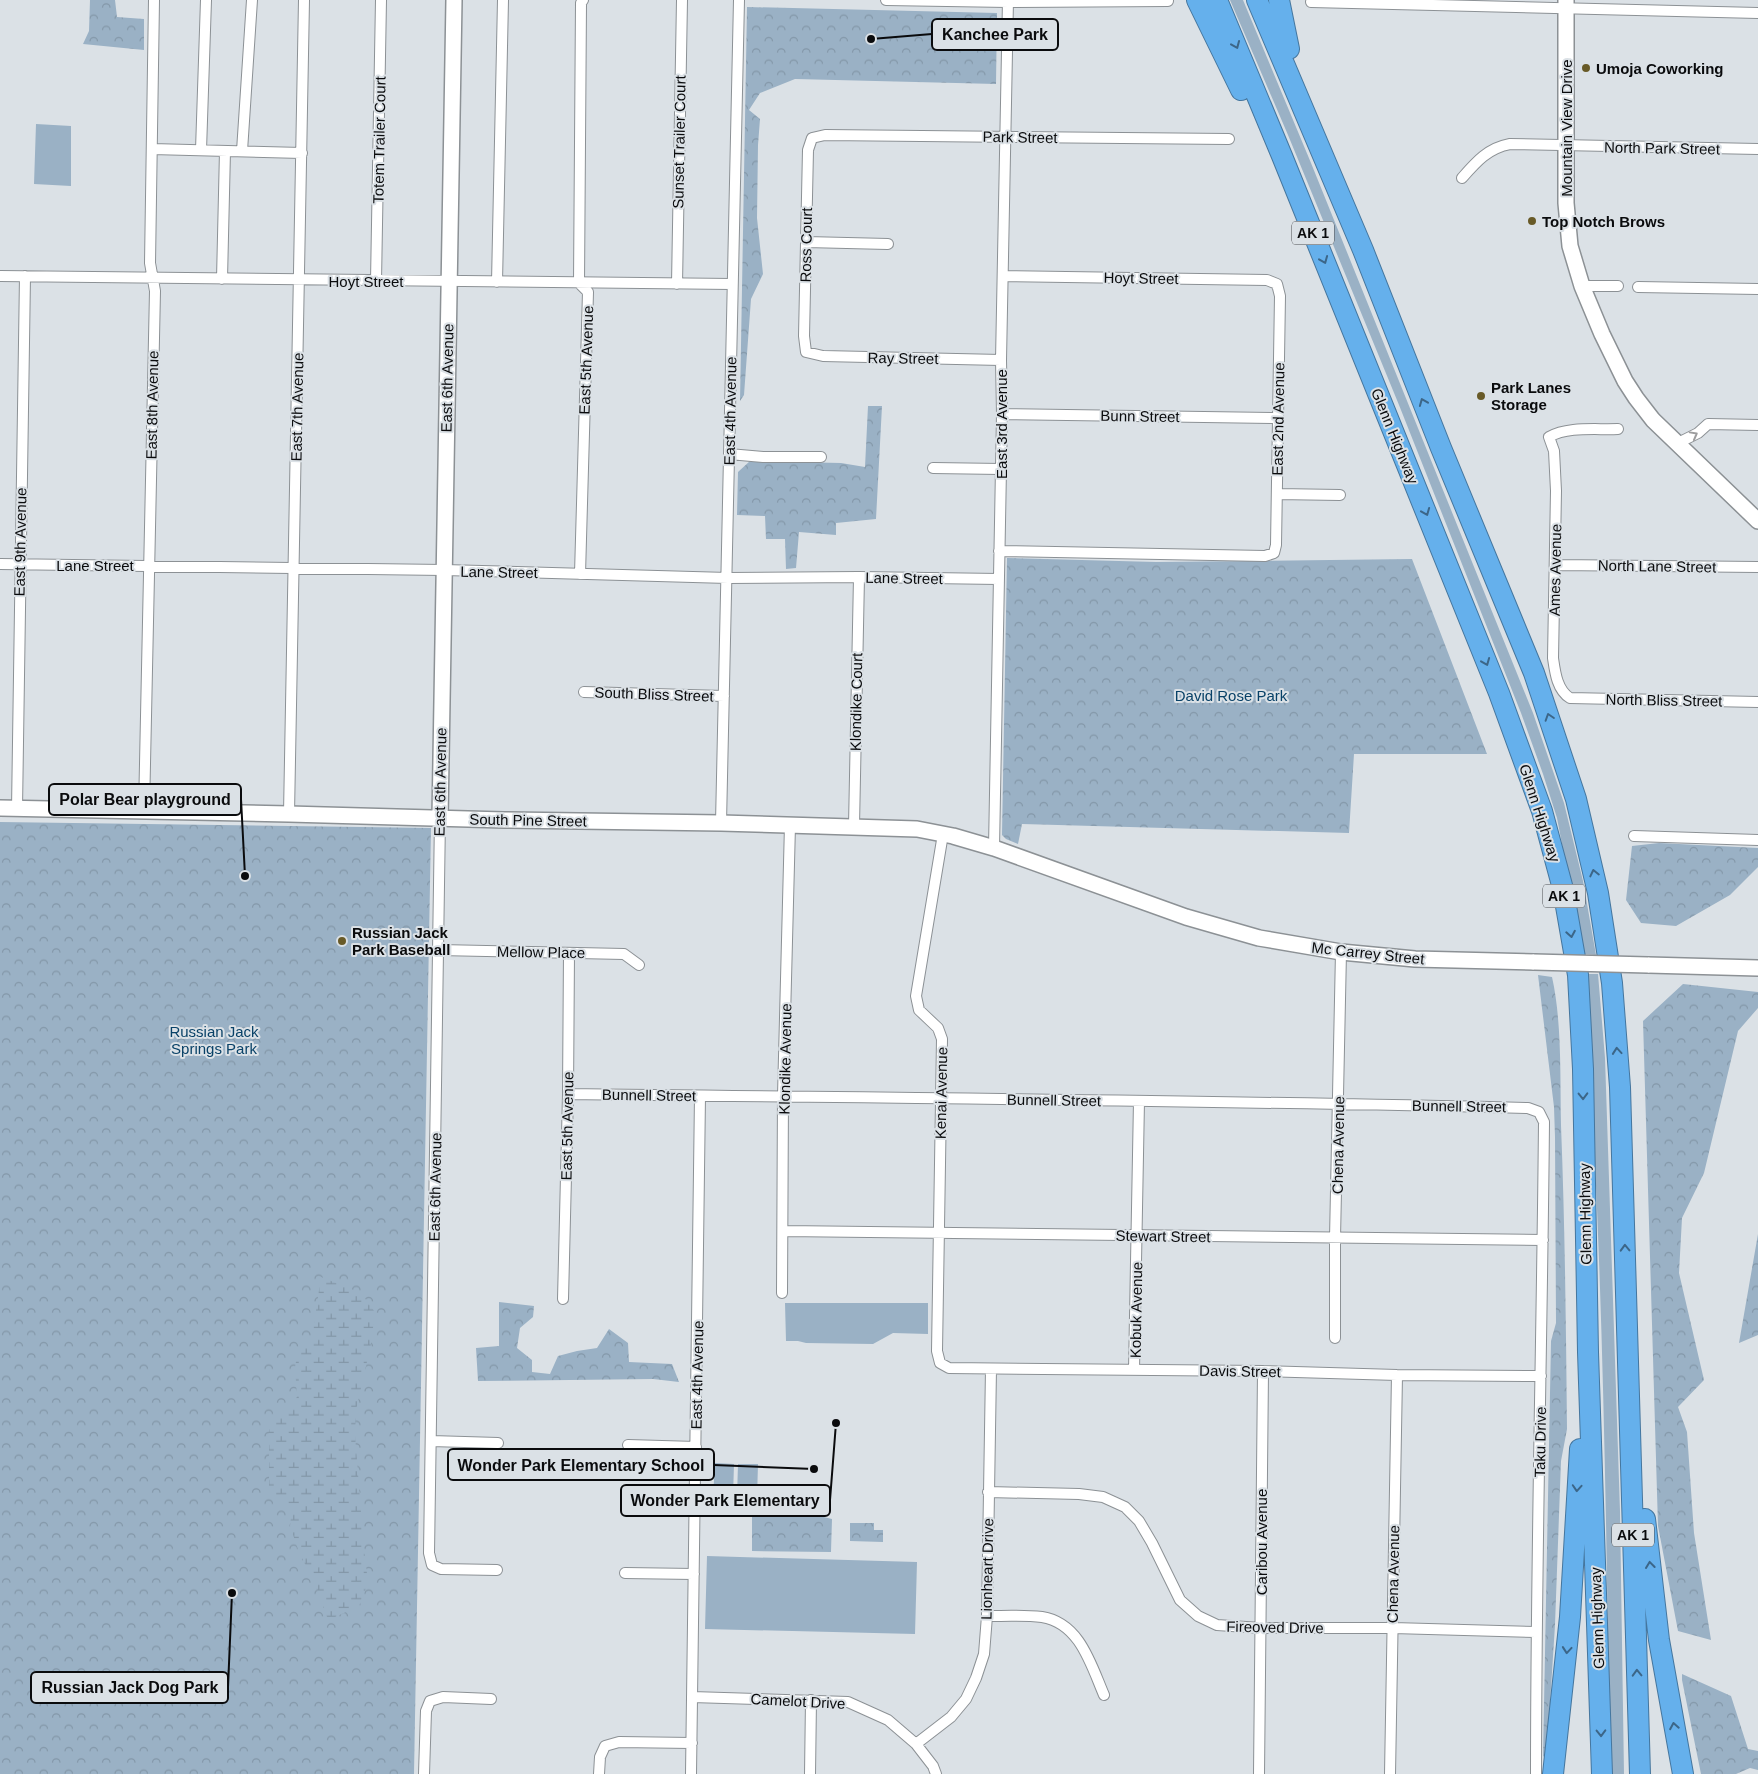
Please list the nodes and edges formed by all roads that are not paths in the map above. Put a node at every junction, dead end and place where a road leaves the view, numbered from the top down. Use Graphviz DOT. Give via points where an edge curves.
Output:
graph roads {
  1 [pos="154,0"];
  2 [pos="206,0"];
  3 [pos="252,0"];
  4 [pos="304,0"];
  5 [pos="381,0"];
  6 [pos="454,0"];
  7 [pos="503,0"];
  8 [pos="583,0"];
  9 [pos="682,0"];
  10 [pos="739,0"];
  11 [pos="886,0"];
  12 [pos="1197,0"];
  13 [pos="1217,0"];
  14 [pos="1257,0"];
  15 [pos="1279,0"];
  16 [pos="1008,1"];
  17 [pos="1168,1"];
  18 [pos="1311,2"];
  19 [pos="1566,4"];
  20 [pos="1758,13"];
  21 [pos="1005,137"];
  22 [pos="812,138"];
  23 [pos="1229,139"];
  24 [pos="1565,146"];
  25 [pos="152,149"];
  26 [pos="1758,149"];
  27 [pos="201,150"];
  28 [pos="225,151"];
  29 [pos="242,151"];
  30 [pos="302,153"];
  31 [pos="1462,178"];
  32 [pos="1312,233"];
  33 [pos="806,242"];
  34 [pos="888,244"];
  35 [pos="1363,250"];
  36 [pos="0,276"];
  37 [pos="25,276"];
  38 [pos="1003,276"];
  39 [pos="152,277"];
  40 [pos="222,279"];
  41 [pos="299,280"];
  42 [pos="376,281"];
  43 [pos="449,281"];
  44 [pos="497,282"];
  45 [pos="579,283"];
  46 [pos="677,284"];
  47 [pos="732,284"];
  48 [pos="1277,284"];
  49 [pos="1582,286"];
  50 [pos="1618,286"];
  51 [pos="1638,287"];
  52 [pos="1758,289"];
  53 [pos="806,352"];
  54 [pos="1001,360"];
  55 [pos="1002,414"];
  56 [pos="1277,418"];
  57 [pos="1758,425"];
  58 [pos="1618,429"];
  59 [pos="1678,443"];
  60 [pos="729,454"];
  61 [pos="821,457"];
  62 [pos="933,468"];
  63 [pos="1001,469"];
  64 [pos="1277,494"];
  65 [pos="1340,495"];
  66 [pos="1758,521"];
  67 [pos="999,551"];
  68 [pos="0,564"];
  69 [pos="20,564"];
  70 [pos="148,565"];
  71 [pos="1556,565"];
  72 [pos="1758,567"];
  73 [pos="294,569"];
  74 [pos="444,570"];
  75 [pos="580,574"];
  76 [pos="858,577"];
  77 [pos="728,578"];
  78 [pos="999,580"];
  79 [pos="584,692"];
  80 [pos="724,696"];
  81 [pos="1570,698"];
  82 [pos="1758,702"];
  83 [pos="0,808"];
  84 [pos="17,809"];
  85 [pos="144,811"];
  86 [pos="289,814"];
  87 [pos="440,818"];
  88 [pos="721,823"];
  89 [pos="790,825"];
  90 [pos="854,826"];
  91 [pos="943,834"];
  92 [pos="1634,836"];
  93 [pos="1758,840"];
  94 [pos="994,848"];
  95 [pos="439,950"];
  96 [pos="1341,952"];
  97 [pos="569,953"];
  98 [pos="639,965"];
  99 [pos="1758,968"];
  100 [pos="568,1094"];
  101 [pos="783,1095"];
  102 [pos="700,1096"];
  103 [pos="941,1098"];
  104 [pos="1139,1101"];
  105 [pos="1339,1104"];
  106 [pos="1539,1112"];
  107 [pos="784,1231"];
  108 [pos="940,1232"];
  109 [pos="1138,1236"];
  110 [pos="1335,1238"];
  111 [pos="1543,1240"];
  112 [pos="782,1294"];
  113 [pos="1626,1297"];
  114 [pos="563,1299"];
  115 [pos="1336,1338"];
  116 [pos="1588,1352"];
  117 [pos="940,1363"];
  118 [pos="991,1368"];
  119 [pos="1134,1370"];
  120 [pos="1262,1371"];
  121 [pos="1397,1375"];
  122 [pos="1541,1376"];
  123 [pos="430,1441"];
  124 [pos="498,1443"];
  125 [pos="628,1445"];
  126 [pos="696,1447"];
  127 [pos="988,1492"];
  128 [pos="497,1570"];
  129 [pos="625,1573"];
  130 [pos="694,1574"];
  131 [pos="987,1616"];
  132 [pos="1260,1628"];
  133 [pos="1393,1628"];
  134 [pos="1536,1632"];
  135 [pos="1104,1695"];
  136 [pos="692,1697"];
  137 [pos="490,1699"];
  138 [pos="811,1700"];
  139 [pos="692,1743"];
  140 [pos="916,1744"];
  141 [pos="424,1774"];
  142 [pos="599,1774"];
  143 [pos="691,1774"];
  144 [pos="810,1774"];
  145 [pos="936,1774"];
  146 [pos="1259,1774"];
  147 [pos="1390,1774"];
  148 [pos="1536,1774"];
  149 [pos="1554,1774"];
  150 [pos="1602,1774"];
  151 [pos="1640,1774"];
  152 [pos="1683,1774"];
  1 -- 25 [label="street, East 8th Avenue"];
  2 -- 27 [label="street"];
  3 -- 29 [label="street"];
  4 -- 30 [label="street, East 7th Avenue"];
  5 -- 42 [label="street, Totem Trailer Court"];
  6 -- 43 [label="street, East 6th Avenue"];
  7 -- 44 [label="street"];
  8 -- 45 [label="street, East 5th Avenue"];
  9 -- 46 [label="street, Sunset Trailer Court"];
  10 -- 47 [label="street, East 4th Avenue"];
  11 -- 16 [label="street"];
  12 -- 32 [label="highway"];
  13 -- 32 [label="highway, Glenn Highway / AK 1, one-way"];
  14 -- 35 [label="highway, AK 1"];
  15 -- 35 [label="highway" via="1289,51"];
  16 -- 17 [label="street"];
  16 -- 21 [label="street, East 3rd Avenue"];
  18 -- 19 [label="street"];
  19 -- 20 [label="street"];
  19 -- 24 [label="street, Mountain View Drive"];
  21 -- 22 [label="street, Park Street" via="825,135"];
  21 -- 23 [label="street, Park Street"];
  21 -- 38 [label="street, East 3rd Avenue"];
  22 -- 33 [label="street, Ross Court" via="808,150"];
  24 -- 26 [label="street, North Park Street"];
  24 -- 31 [label="street, North Park Street" via="1500,146 1479,159"];
  24 -- 49 [label="street, Mountain View Drive" via="1570,246"];
  25 -- 27 [label="street"];
  25 -- 39 [label="street, East 8th Avenue"];
  27 -- 28 [label="street"];
  28 -- 29 [label="street"];
  28 -- 40 [label="street"];
  29 -- 30 [label="street"];
  30 -- 41 [label="street, East 7th Avenue"];
  32 -- 116 [label="highway, Glenn Highway / AK 1, one-way" via="1499,693 1542,811 1563,889 1578,984 1583,1069"];
  33 -- 34 [label="street"];
  33 -- 53 [label="street, Ross Court"];
  113 -- 35 [label="highway, AK 1, one-way" via="1620,1087 1612,983 1598,893 1576,798 1534,672"];
  36 -- 37 [label="street, Hoyt Street"];
  37 -- 39 [label="street, Hoyt Street"];
  37 -- 69 [label="street, East 9th Avenue"];
  38 -- 48 [label="street, Hoyt Street" via="1267,280"];
  38 -- 54 [label="street, East 3rd Avenue"];
  39 -- 40 [label="street, Hoyt Street"];
  39 -- 70 [label="street, East 8th Avenue" via="155,291"];
  40 -- 41 [label="street, Hoyt Street"];
  41 -- 42 [label="street, Hoyt Street"];
  41 -- 73 [label="street, East 7th Avenue"];
  42 -- 43 [label="street, Hoyt Street"];
  43 -- 44 [label="street, Hoyt Street"];
  43 -- 74 [label="street, East 6th Avenue"];
  44 -- 45 [label="street, Hoyt Street"];
  45 -- 46 [label="street, Hoyt Street"];
  45 -- 75 [label="street, East 5th Avenue" via="588,292"];
  46 -- 47 [label="street, Hoyt Street"];
  47 -- 60 [label="street, East 4th Avenue"];
  48 -- 56 [label="street, East 2nd Avenue" via="1280,296"];
  49 -- 50 [label="street"];
  49 -- 59 [label="street, Mountain View Drive" via="1625,381 1654,420"];
  51 -- 52 [label="street"];
  53 -- 54 [label="street, Ray Street" via="823,356"];
  54 -- 55 [label="street, East 3rd Avenue"];
  55 -- 56 [label="street, Bunn Street"];
  55 -- 63 [label="street, East 3rd Avenue"];
  56 -- 64 [label="street, East 2nd Avenue"];
  59 -- 57 [label="street, one-way" via="1708,424"];
  58 -- 71 [label="street, Ames Avenue" via="1568,430 1549,437 1555,462"];
  59 -- 66 [label="street, Mountain View Drive"];
  60 -- 61 [label="street"];
  60 -- 77 [label="street, East 4th Avenue"];
  62 -- 63 [label="street"];
  63 -- 67 [label="street, East 3rd Avenue"];
  64 -- 65 [label="street"];
  64 -- 67 [label="street, East 2nd Avenue" via="1276,545 1274,553 1266,556"];
  67 -- 78 [label="street, East 3rd Avenue"];
  68 -- 69 [label="street, Lane Street"];
  69 -- 70 [label="street, Lane Street"];
  69 -- 84 [label="street, East 9th Avenue"];
  70 -- 73 [label="street, Lane Street"];
  70 -- 85 [label="street, East 8th Avenue"];
  71 -- 72 [label="street, North Lane Street"];
  71 -- 81 [label="street, Ames Avenue" via="1554,669 1561,689"];
  73 -- 74 [label="street, Lane Street"];
  73 -- 86 [label="street, East 7th Avenue"];
  74 -- 75 [label="street, Lane Street"];
  74 -- 87 [label="street, East 6th Avenue"];
  75 -- 77 [label="street, Lane Street"];
  76 -- 77 [label="street, Lane Street"];
  76 -- 78 [label="street, Lane Street"];
  76 -- 90 [label="street, Klondike Court"];
  77 -- 80 [label="street, East 4th Avenue"];
  78 -- 94 [label="street, East 3rd Avenue"];
  79 -- 80 [label="street, South Bliss Street"];
  80 -- 88 [label="street, East 4th Avenue"];
  81 -- 82 [label="street, North Bliss Street"];
  83 -- 84 [label="street, South Pine Street"];
  84 -- 85 [label="street, South Pine Street"];
  85 -- 86 [label="street, South Pine Street"];
  86 -- 87 [label="street, South Pine Street"];
  87 -- 88 [label="street, South Pine Street"];
  87 -- 95 [label="street, East 6th Avenue"];
  88 -- 89 [label="street, South Pine Street"];
  89 -- 90 [label="street, South Pine Street"];
  89 -- 101 [label="street, Klondike Avenue"];
  90 -- 91 [label="street, South Pine Street" via="916,829"];
  91 -- 94 [label="street, South Pine Street"];
  91 -- 103 [label="street, Kenai Avenue" via="916,996 919,1010 938,1028 942,1039"];
  92 -- 93 [label="street"];
  94 -- 96 [label="street, Mc Carrey Street" via="1186,917 1259,938"];
  95 -- 97 [label="street, Mellow Place"];
  95 -- 123 [label="street, East 6th Avenue"];
  96 -- 99 [label="street, Mc Carrey Street, bridge" via="1415,960"];
  96 -- 105 [label="street, Chena Avenue"];
  97 -- 98 [label="street, Mellow Place" via="624,954"];
  97 -- 100 [label="street, East 5th Avenue"];
  100 -- 102 [label="street, Bunnell Street"];
  100 -- 114 [label="street, East 5th Avenue"];
  101 -- 102 [label="street, Bunnell Street"];
  101 -- 103 [label="street, Bunnell Street"];
  101 -- 107 [label="street, Klondike Avenue"];
  102 -- 126 [label="street, East 4th Avenue"];
  103 -- 104 [label="street, Bunnell Street"];
  103 -- 108 [label="street, Kenai Avenue"];
  104 -- 105 [label="street, Bunnell Street"];
  104 -- 109 [label="street, Kobuk Avenue"];
  105 -- 106 [label="street, Bunnell Street" via="1528,1108"];
  105 -- 110 [label="street, Chena Avenue"];
  106 -- 111 [label="street, Taku Drive" via="1544,1122"];
  107 -- 108 [label="street, Stewart Street"];
  107 -- 112 [label="street, Klondike Avenue"];
  108 -- 109 [label="street, Stewart Street"];
  108 -- 117 [label="street, Kenai Avenue" via="937,1351"];
  109 -- 110 [label="street, Stewart Street"];
  109 -- 119 [label="street, Kobuk Avenue"];
  110 -- 111 [label="street, Stewart Street"];
  110 -- 115 [label="street, Chena Avenue"];
  111 -- 122 [label="street, Taku Drive"];
  151 -- 113 [label="highway, AK 1, one-way"];
  152 -- 113 [label="highway, one-way" via="1659,1640 1649,1557"];
  116 -- 149 [label="highway, one-way" via="1570,1617"];
  116 -- 150 [label="highway, Glenn Highway / AK 1, one-way"];
  117 -- 118 [label="street, Davis Street" via="949,1368"];
  118 -- 119 [label="street, Davis Street"];
  118 -- 127 [label="street, Lionheart Drive"];
  119 -- 120 [label="street, Davis Street"];
  120 -- 121 [label="street, Davis Street"];
  120 -- 132 [label="street, Caribou Avenue"];
  121 -- 122 [label="street, Davis Street"];
  121 -- 133 [label="street, Chena Avenue"];
  122 -- 134 [label="street, Taku Drive"];
  123 -- 124 [label="street"];
  123 -- 128 [label="street, East 6th Avenue" via="428,1553 432,1565 441,1569"];
  125 -- 126 [label="street"];
  126 -- 130 [label="street, East 4th Avenue"];
  127 -- 131 [label="street, Lionheart Drive"];
  127 -- 132 [label="street, Fireoved Drive" via="1079,1494 1125,1506 1139,1521 1180,1600 1198,1616 1217,1625"];
  129 -- 130 [label="street"];
  130 -- 136 [label="street, East 4th Avenue"];
  131 -- 135 [label="street" via="1043,1617 1063,1624 1084,1649"];
  131 -- 140 [label="street, Lionheart Drive" via="984,1654 966,1699 951,1717"];
  132 -- 133 [label="street, Fireoved Drive"];
  132 -- 146 [label="street, Caribou Avenue"];
  133 -- 134 [label="street, Fireoved Drive"];
  133 -- 147 [label="street, Chena Avenue"];
  134 -- 148 [label="street, Taku Drive"];
  136 -- 138 [label="street, Camelot Drive"];
  136 -- 139 [label="street, East 4th Avenue"];
  137 -- 141 [label="street" via="443,1698 430,1701 426,1712"];
  138 -- 140 [label="street, Camelot Drive" via="848,1702 888,1720"];
  138 -- 144 [label="street"];
  139 -- 142 [label="street" via="619,1742 605,1746 600,1757"];
  139 -- 143 [label="street, East 4th Avenue"];
  140 -- 145 [label="street, Camelot Drive"];
}
